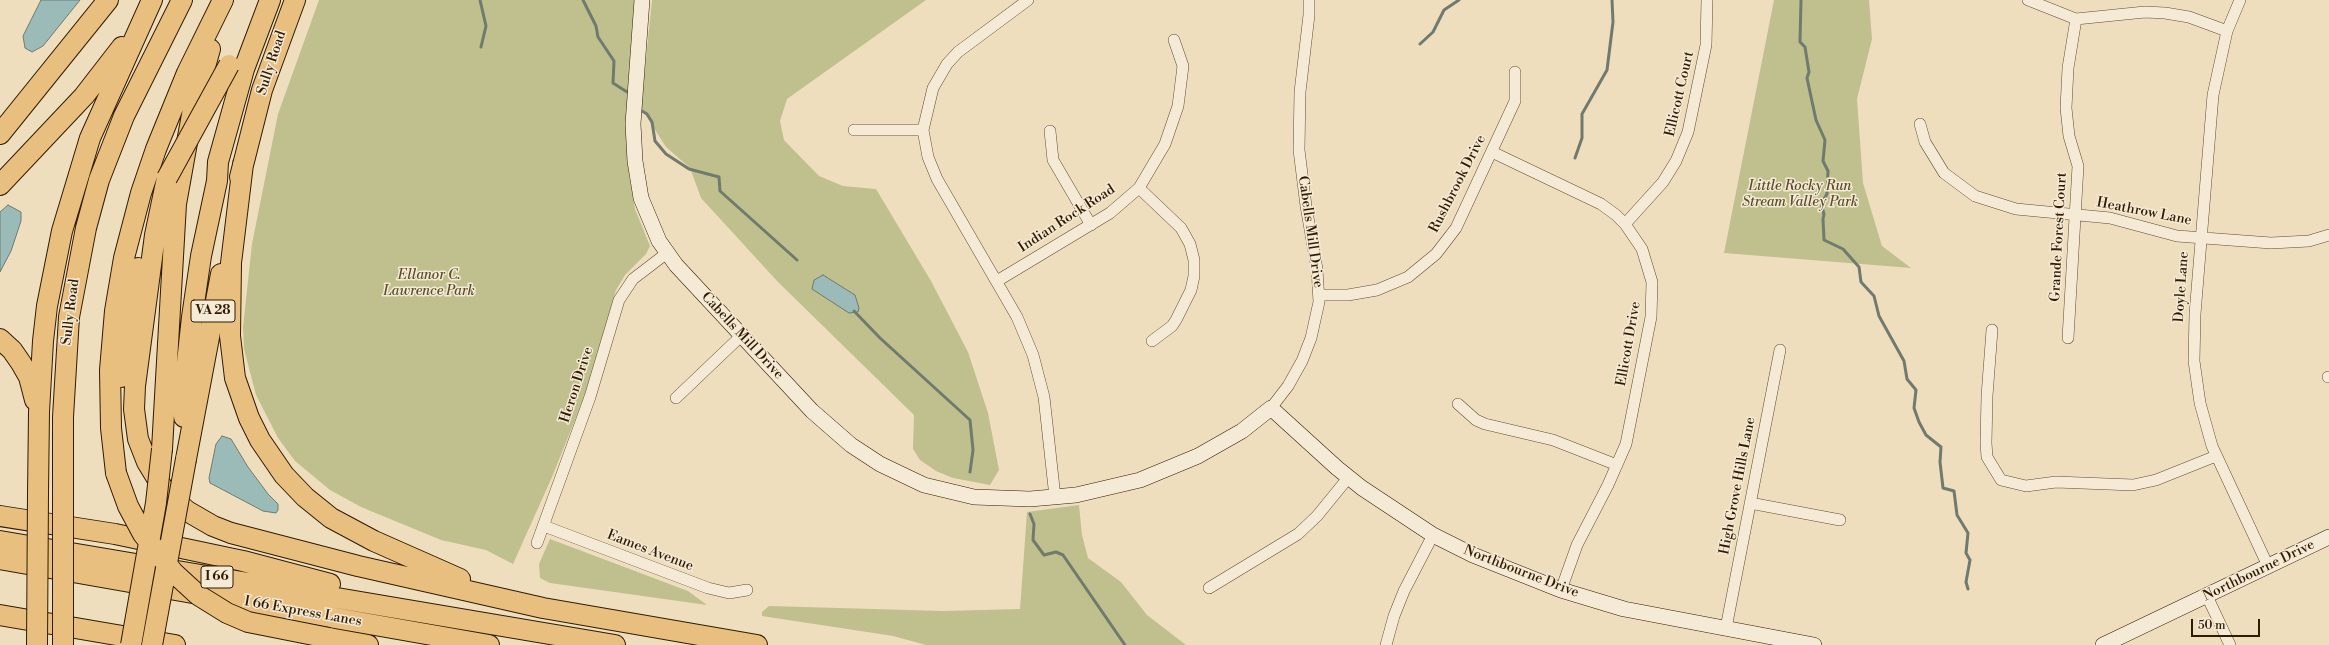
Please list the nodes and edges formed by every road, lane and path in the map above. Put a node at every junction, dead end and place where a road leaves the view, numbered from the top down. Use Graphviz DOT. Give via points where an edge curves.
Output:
graph roads {
  1 [pos="108,0"];
  2 [pos="152,0"];
  3 [pos="182,0"];
  4 [pos="223,0"];
  5 [pos="229,0"];
  6 [pos="264,0"];
  7 [pos="270,0"];
  8 [pos="295,0"];
  9 [pos="642,0"];
  10 [pos="1028,0"];
  11 [pos="1309,0"];
  12 [pos="1707,0"];
  13 [pos="2028,0"];
  14 [pos="2240,0"];
  15 [pos="2076,19"];
  16 [pos="2227,31"];
  17 [pos="1174,40"];
  18 [pos="70,45"];
  19 [pos="1515,72"];
  20 [pos="1920,124"];
  21 [pos="854,130"];
  22 [pos="924,130"];
  23 [pos="1050,131"];
  24 [pos="0,134"];
  25 [pos="0,148"];
  26 [pos="1492,152"];
  27 [pos="218,162"];
  28 [pos="243,164"];
  29 [pos="0,185"];
  30 [pos="1139,188"];
  31 [pos="2077,215"];
  32 [pos="153,223"];
  33 [pos="1625,224"];
  34 [pos="1091,225"];
  35 [pos="2329,235"];
  36 [pos="2201,237"];
  37 [pos="667,253"];
  38 [pos="997,281"];
  39 [pos="1320,295"];
  40 [pos="1992,330"];
  41 [pos="741,336"];
  42 [pos="2068,338"];
  43 [pos="0,339"];
  44 [pos="1152,341"];
  45 [pos="1780,350"];
  46 [pos="168,376"];
  47 [pos="676,398"];
  48 [pos="1458,404"];
  49 [pos="1272,408"];
  50 [pos="39,427"];
  51 [pos="2216,456"];
  52 [pos="186,459"];
  53 [pos="1618,465"];
  54 [pos="116,473"];
  55 [pos="1348,478"];
  56 [pos="1055,497"];
  57 [pos="1750,503"];
  58 [pos="0,516"];
  59 [pos="1840,520"];
  60 [pos="544,526"];
  61 [pos="1433,535"];
  62 [pos="2329,538"];
  63 [pos="0,541"];
  64 [pos="537,543"];
  65 [pos="0,559"];
  66 [pos="2268,566"];
  67 [pos="1209,588"];
  68 [pos="747,590"];
  69 [pos="1561,590"];
  70 [pos="2207,596"];
  71 [pos="561,611"];
  72 [pos="0,614"];
  73 [pos="434,614"];
  74 [pos="1726,628"];
  75 [pos="412,631"];
  76 [pos="37,645"];
  77 [pos="63,645"];
  78 [pos="132,645"];
  79 [pos="152,645"];
  80 [pos="175,645"];
  81 [pos="368,645"];
  82 [pos="489,645"];
  83 [pos="542,645"];
  84 [pos="615,645"];
  85 [pos="757,645"];
  86 [pos="1386,645"];
  87 [pos="1814,645"];
  88 [pos="2103,645"];
  89 [pos="2230,645"];
  1 -- 18 [label="highway"];
  2 -- 29 [label="highway" via="115,56 84,96"];
  2 -- 50 [label="highway" via="90,138 67,211 47,306"];
  3 -- 77 [label="highway, Sully Road, bridge" via="124,116 99,180 86,228 69,317 63,417"];
  4 -- 54 [label="highway" via="187,73 159,142 141,193 124,258 115,311 110,370 111,428"];
  5 -- 46 [label="highway" via="197,91 179,182 171,264"];
  6 -- 32 [label="highway, bridge" via="167,178"];
  7 -- 27 [label="highway" via="244,69"];
  8 -- 28 [label="highway, Sully Road / VA 28" via="264,84"];
  9 -- 37 [label="street, Cabells Mill Drive" via="633,124 635,161 644,209"];
  10 -- 22 [label="street" via="958,52 947,64 933,88"];
  11 -- 39 [label="street, Cabells Mill Drive" via="1300,92 1299,150"];
  12 -- 33 [label="street, Ellicott Court" via="1706,45 1688,132 1676,161 1663,182"];
  13 -- 15 [label="street"];
  14 -- 16 [label="street, Doyle Lane"];
  15 -- 16 [label="street" via="2145,12 2165,13"];
  15 -- 31 [label="street, Grande Forest Court" via="2068,68 2066,108 2069,136 2078,166"];
  16 -- 36 [label="street, Doyle Lane" via="2213,95"];
  17 -- 30 [label="street, Indian Rock Road" via="1183,66 1178,106 1165,144"];
  18 -- 24 [label="highway"];
  18 -- 25 [label="highway"];
  19 -- 26 [label="street, Rushbrook Drive" via="1515,101"];
  20 -- 31 [label="street, Heathrow Lane" via="1925,142 1944,173 1975,196 2016,209"];
  21 -- 22 [label="street"];
  22 -- 38 [label="street" via="928,157 937,179"];
  23 -- 34 [label="street" via="1053,160"];
  26 -- 33 [label="street, Ellicott Drive" via="1601,204"];
  26 -- 39 [label="street, Rushbrook Drive" via="1456,228 1423,267 1408,277 1378,290 1348,296"];
  27 -- 46 [label="highway" via="176,324"];
  27 -- 52 [label="highway" via="217,181 201,256 184,390"];
  28 -- 52 [label="highway, Sully Road / VA 28"];
  28 -- 71 [label="highway" via="231,263 232,356 235,378 249,418 275,464 304,497 349,529 472,584"];
  30 -- 34 [label="street, Indian Rock Road" via="1110,213"];
  30 -- 44 [label="street" via="1181,228 1190,244 1194,260 1191,290 1176,320"];
  31 -- 36 [label="street, Heathrow Lane" via="2110,218 2170,234"];
  31 -- 42 [label="street, Grande Forest Court"];
  32 -- 54 [label="highway" via="135,284 119,394"];
  32 -- 71 [label="highway" via="134,409 138,439 147,462 175,502 213,526 249,538 358,566"];
  33 -- 53 [label="street, Ellicott Drive" via="1635,237 1648,264 1653,297 1626,444"];
  34 -- 38 [label="street, Indian Rock Road"];
  35 -- 36 [label="street, Heathrow Lane" via="2309,241 2284,243"];
  36 -- 51 [label="street, Doyle Lane" via="2194,361 2200,403"];
  37 -- 41 [label="street, Cabells Mill Drive"];
  37 -- 60 [label="street, Heron Drive" via="633,279 619,300 601,365"];
  38 -- 56 [label="street" via="1026,337 1039,375 1044,396"];
  39 -- 49 [label="street, Cabells Mill Drive" via="1314,326 1302,362"];
  40 -- 51 [label="street" via="1986,443 1987,457 2001,480 2026,486 2056,482 2133,485 2156,480"];
  41 -- 47 [label="street"];
  41 -- 56 [label="street, Cabells Mill Drive" via="837,434 864,455 894,472 935,488 974,497"];
  43 -- 50 [label="highway" via="12,350 29,377"];
  45 -- 57 [label="street, High Grove Hills Lane"];
  46 -- 78 [label="highway, bridge" via="155,510"];
  48 -- 53 [label="street" via="1476,420 1485,424 1553,440"];
  49 -- 55 [label="street, Northbourne Drive"];
  49 -- 56 [label="street, Cabells Mill Drive" via="1226,441 1168,470 1108,488"];
  50 -- 76 [label="highway, bridge"];
  51 -- 66 [label="street, Doyle Lane"];
  52 -- 79 [label="highway, Sully Road / VA 28, bridge"];
  53 -- 69 [label="street, Ellicott Drive" via="1577,545"];
  54 -- 81 [label="highway, bridge" via="128,506 143,534 170,569 198,595 227,613 248,622"];
  55 -- 61 [label="street, Northbourne Drive"];
  55 -- 67 [label="street" via="1317,516 1298,534"];
  57 -- 59 [label="street"];
  57 -- 74 [label="street, High Grove Hills Lane"];
  58 -- 73 [label="highway" via="115,534 243,561"];
  60 -- 64 [label="street, Heron Drive"];
  60 -- 68 [label="street, Eames Avenue" via="708,588 729,593"];
  61 -- 69 [label="street, Northbourne Drive" via="1473,555"];
  61 -- 86 [label="street" via="1404,591"];
  62 -- 66 [label="street, Northbourne Drive"];
  63 -- 73 [label="highway, I 66"];
  65 -- 75 [label="highway, I 66 Express Lanes"];
  66 -- 70 [label="street, Northbourne Drive"];
  69 -- 74 [label="street, Northbourne Drive" via="1624,609"];
  70 -- 88 [label="street, Northbourne Drive"];
  70 -- 89 [label="street"];
  71 -- 85 [label="highway"];
  72 -- 80 [label="highway"];
  73 -- 84 [label="highway, I 66"];
  74 -- 87 [label="street, Northbourne Drive"];
  75 -- 82 [label="highway, I 66 Express Lanes"];
  75 -- 83 [label="highway" via="498,638"];
}
